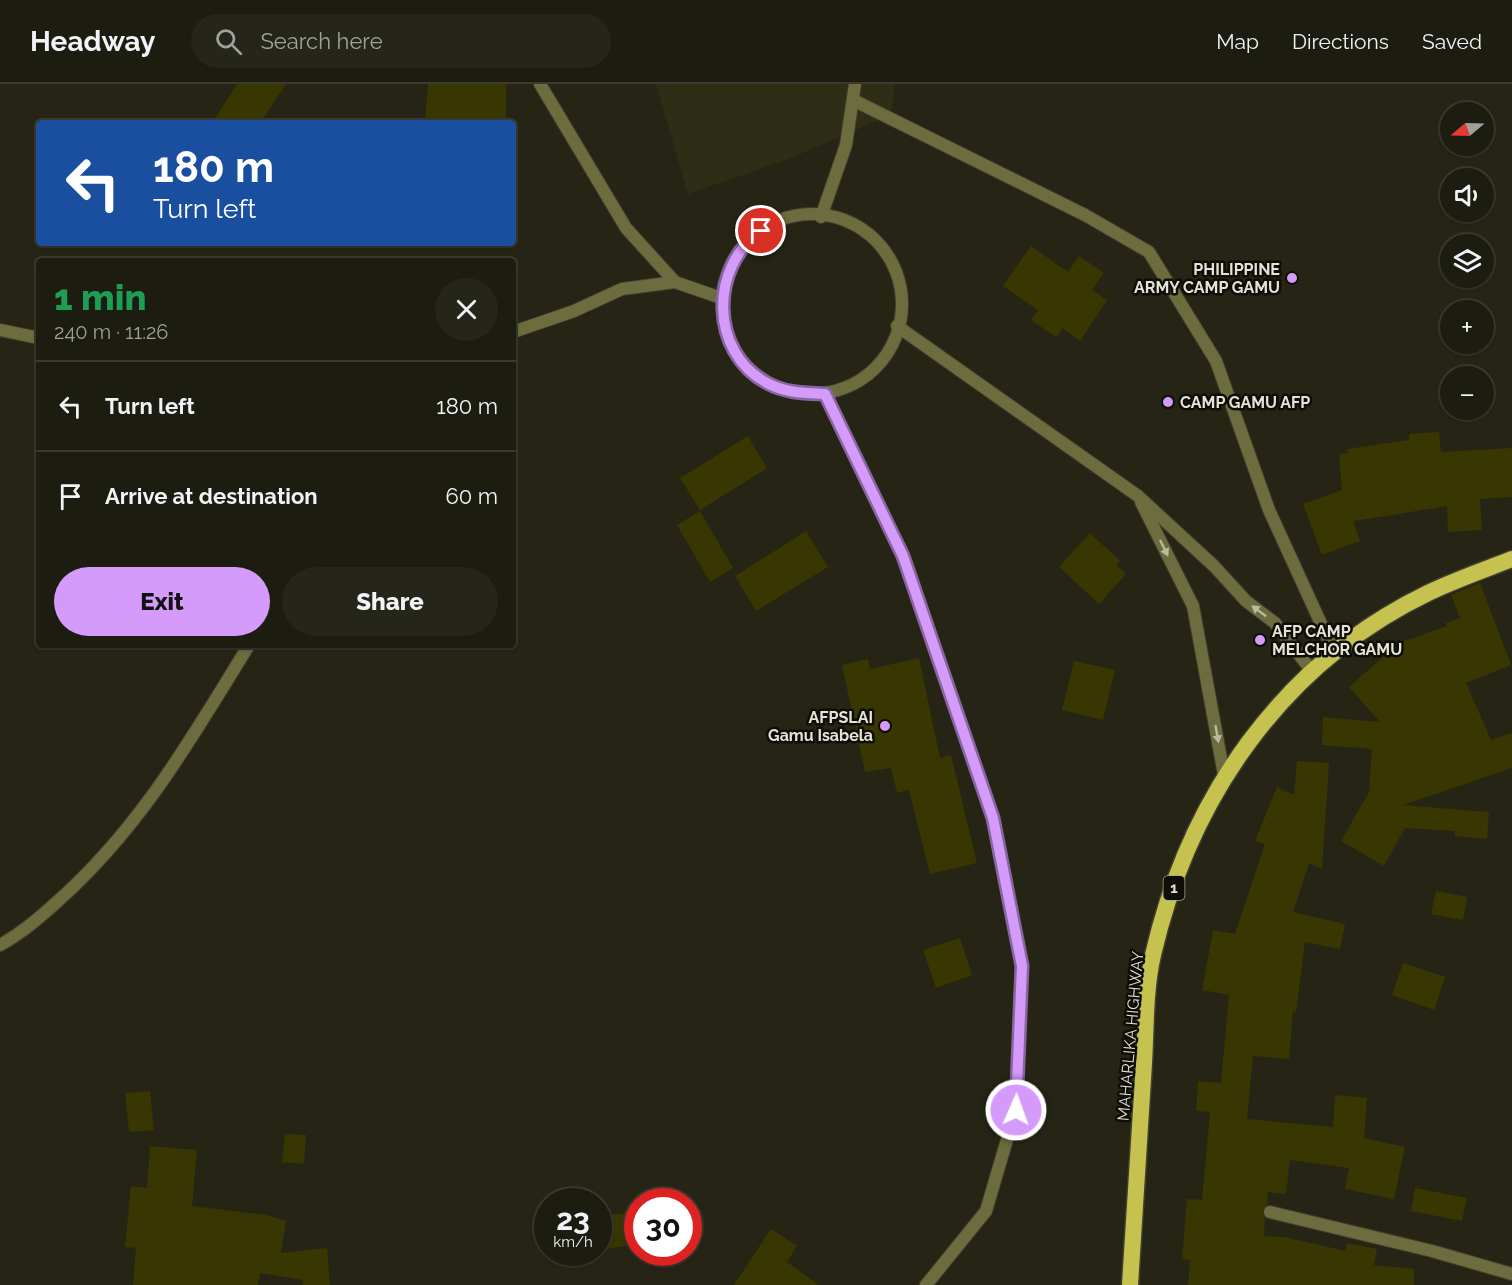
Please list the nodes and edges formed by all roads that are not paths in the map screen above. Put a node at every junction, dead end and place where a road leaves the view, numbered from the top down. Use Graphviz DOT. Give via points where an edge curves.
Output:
graph roads {
  1 [pos="540,84"];
  2 [pos="855,84"];
  3 [pos="853,100"];
  4 [pos="820,217"];
  5 [pos="675,282"];
  6 [pos="724,299"];
  7 [pos="897,326"];
  8 [pos="0,330"];
  9 [pos="516,331"];
  10 [pos="36,337"];
  11 [pos="825,394"];
  12 [pos="1138,495"];
  13 [pos="1512,559"];
  14 [pos="247,648"];
  15 [pos="1334,652"];
  16 [pos="1311,670"];
  17 [pos="1224,775"];
  18 [pos="0,945"];
  19 [pos="1270,1212"];
  20 [pos="1512,1274"];
  21 [pos="926,1285"];
  22 [pos="1130,1285"];
  1 -- 5 [label="street" via="626,228"];
  2 -- 3 [label="street"];
  3 -- 4 [label="street" via="846,144"];
  3 -- 15 [label="street" via="1085,215 1149,252 1216,361 1269,510"];
  4 -- 6 [label="street" via="796,214 774,222 748,240 737,253 724,282"];
  4 -- 7 [label="street" via="841,218 868,234 888,256 900,285 902,304"];
  5 -- 6 [label="street"];
  5 -- 9 [label="street" via="622,289"];
  6 -- 11 [label="street" via="724,324 731,345 750,370 766,383 796,393"];
  7 -- 11 [label="street" via="892,346 873,372 855,384"];
  7 -- 12 [label="street"];
  8 -- 10 [label="street"];
  11 -- 21 [label="street" via="903,556 971,752 993,818 1022,966 1016,1110 986,1211"];
  16 -- 12 [label="street, one-way" via="1275,623 1246,601"];
  12 -- 17 [label="street, one-way" via="1193,606"];
  13 -- 15 [label="highway, MAHARLIKA HIGHWAY / 1" via="1428,593"];
  14 -- 18 [label="street" via="162,784 95,868 21,934"];
  15 -- 16 [label="highway, MAHARLIKA HIGHWAY / 1"];
  16 -- 17 [label="highway, MAHARLIKA HIGHWAY / 1" via="1283,699"];
  17 -- 22 [label="highway, MAHARLIKA HIGHWAY / 1" via="1196,828 1153,957"];
  19 -- 20 [label="street"];
}
